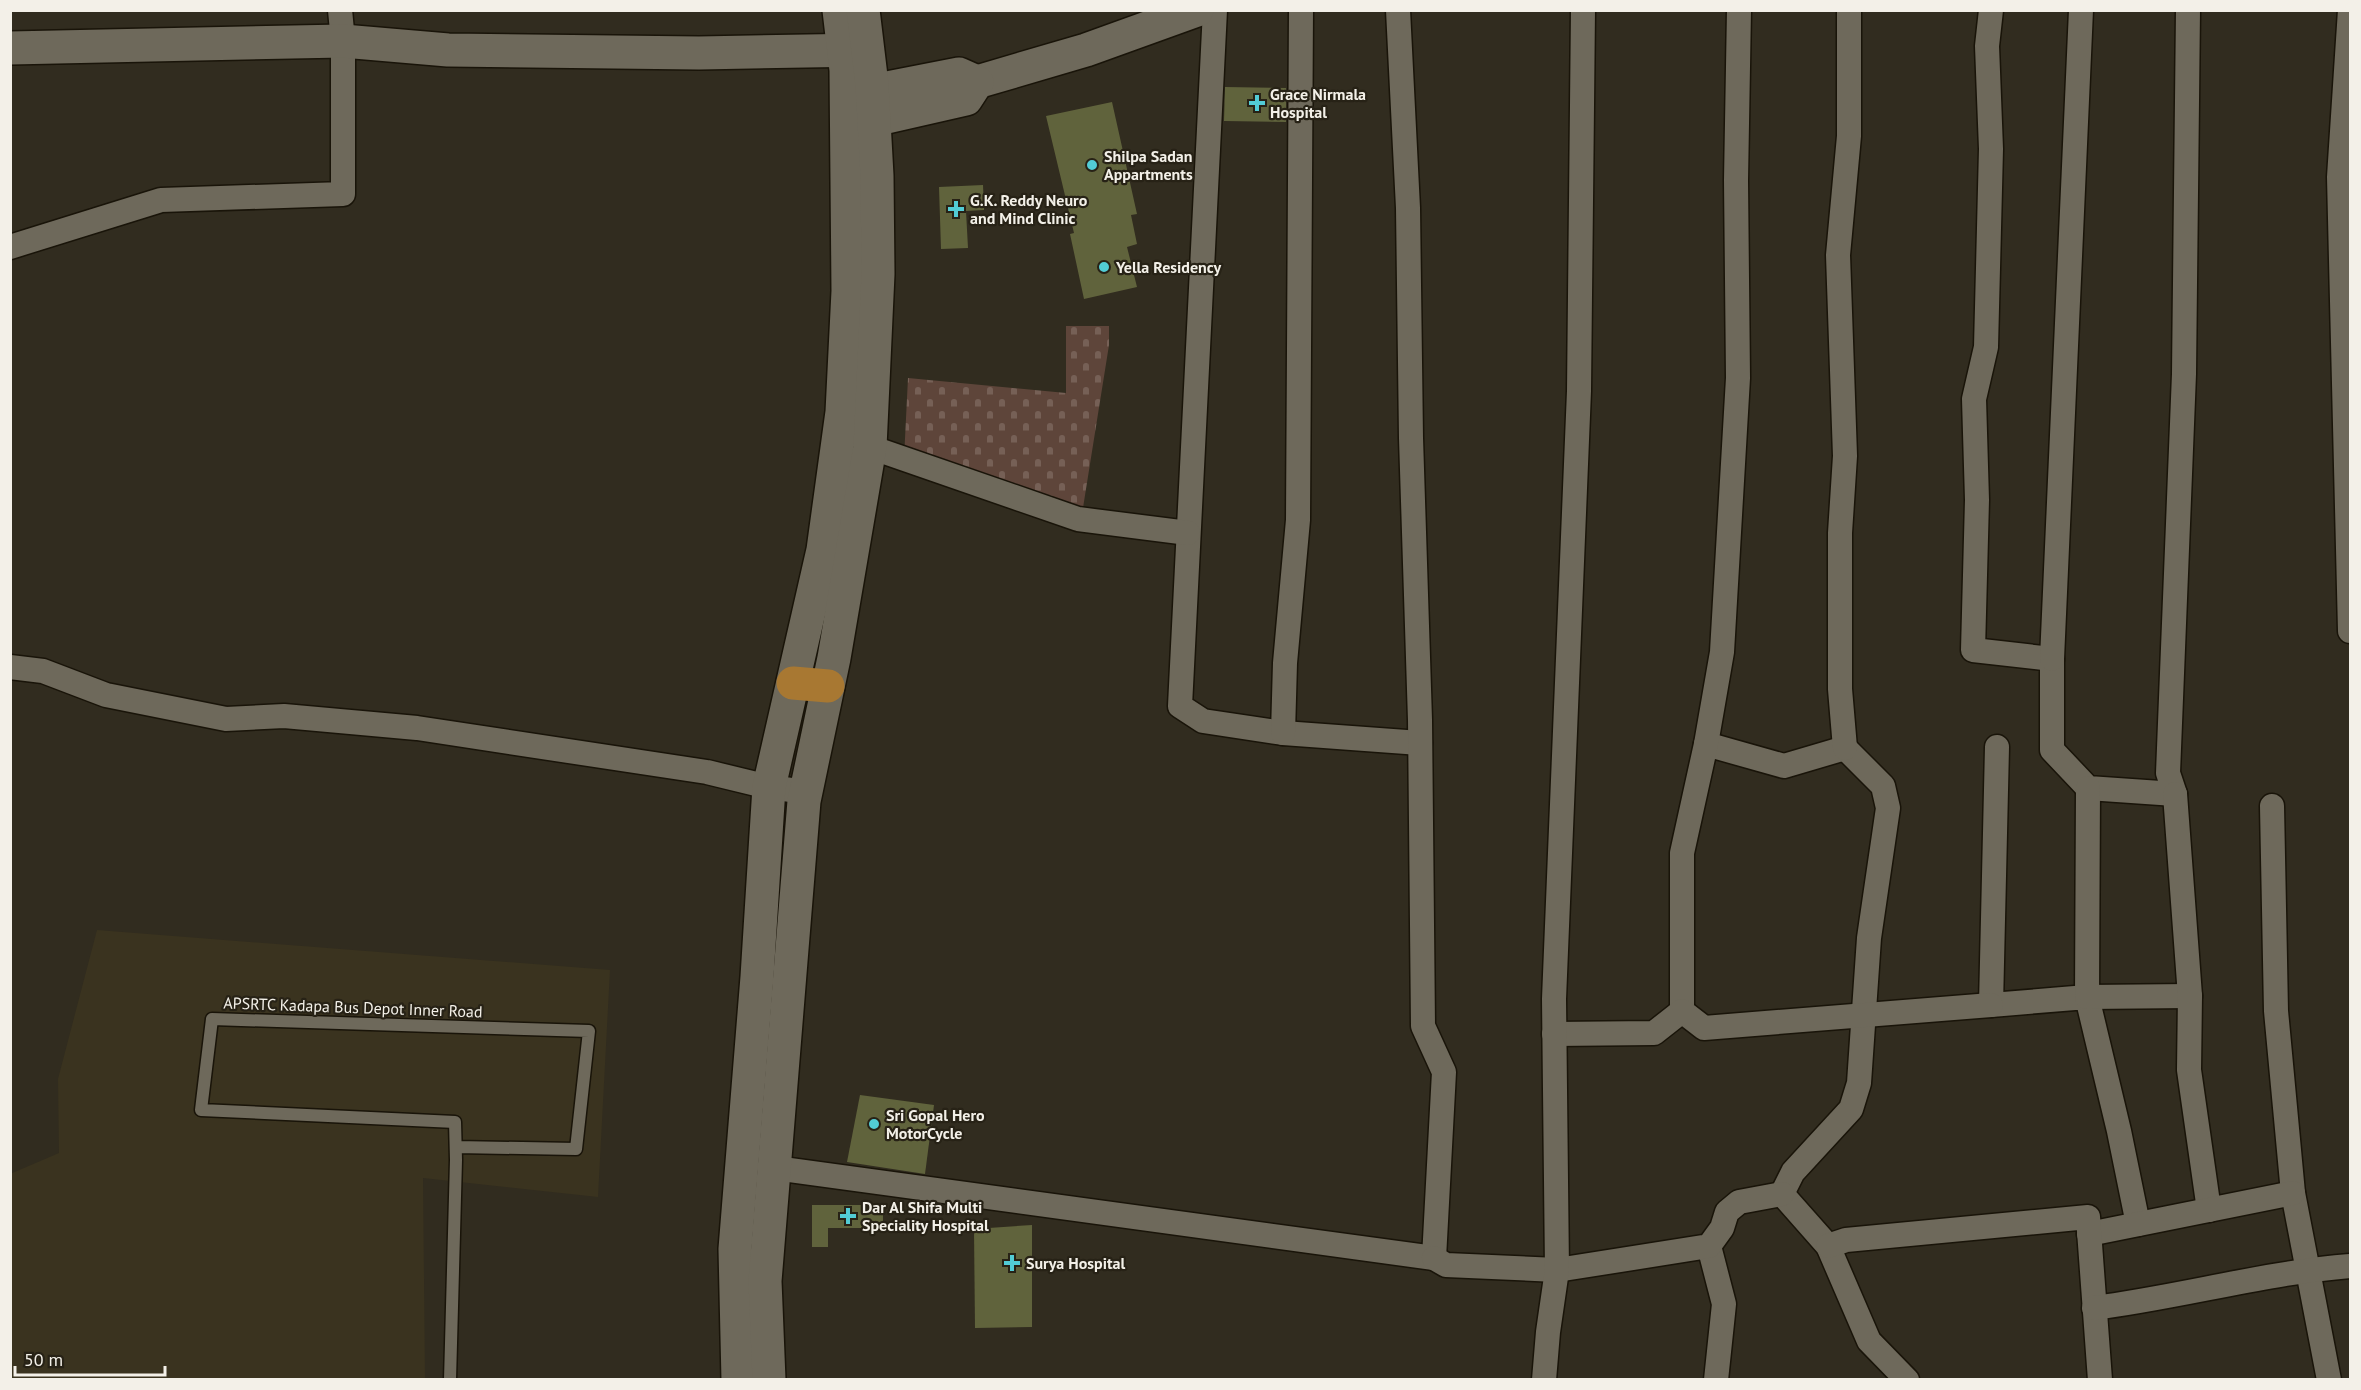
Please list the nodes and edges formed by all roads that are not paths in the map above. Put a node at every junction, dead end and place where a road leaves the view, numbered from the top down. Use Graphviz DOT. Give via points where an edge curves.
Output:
graph roads {
  1 [pos="839,10"];
  2 [pos="863,10"];
  3 [pos="1197,10"];
  4 [pos="1215,10"];
  5 [pos="1301,10"];
  6 [pos="1398,10"];
  7 [pos="1583,10"];
  8 [pos="1739,10"];
  9 [pos="1849,10"];
  10 [pos="1991,10"];
  11 [pos="2081,10"];
  12 [pos="2188,10"];
  13 [pos="2350,10"];
  14 [pos="341,26"];
  15 [pos="10,48"];
  16 [pos="855,51"];
  17 [pos="873,105"];
  18 [pos="10,247"];
  19 [pos="870,447"];
  20 [pos="1188,533"];
  21 [pos="2350,631"];
  22 [pos="2052,660"];
  23 [pos="10,667"];
  24 [pos="793,683"];
  25 [pos="828,686"];
  26 [pos="1282,733"];
  27 [pos="1420,743"];
  28 [pos="1706,744"];
  29 [pos="1845,747"];
  30 [pos="1997,747"];
  31 [pos="769,787"];
  32 [pos="2088,788"];
  33 [pos="806,792"];
  34 [pos="2175,794"];
  35 [pos="2272,806"];
  36 [pos="2190,996"];
  37 [pos="2087,997"];
  38 [pos="1991,1005"];
  39 [pos="1682,1011"];
  40 [pos="1863,1016"];
  41 [pos="1554,1034"];
  42 [pos="456,1147"];
  43 [pos="775,1168"];
  44 [pos="2294,1193"];
  45 [pos="1782,1194"];
  46 [pos="2209,1210"];
  47 [pos="2138,1224"];
  48 [pos="2089,1234"];
  49 [pos="1709,1246"];
  50 [pos="1828,1246"];
  51 [pos="1434,1258"];
  52 [pos="2350,1266"];
  53 [pos="2309,1269"];
  54 [pos="1557,1270"];
  55 [pos="2094,1308"];
  56 [pos="450,1380"];
  57 [pos="738,1380"];
  58 [pos="769,1380"];
  59 [pos="1544,1380"];
  60 [pos="1716,1380"];
  61 [pos="1908,1380"];
  62 [pos="2100,1380"];
  63 [pos="2329,1380"];
  1 -- 16 [label="main road"];
  2 -- 16 [label="main road"];
  3 -- 17 [label="main road" via="1086,51 977,82 959,74"];
  4 -- 20 [label="street"];
  5 -- 26 [label="street" via="1298,520"];
  6 -- 27 [label="street" via="1408,208"];
  7 -- 41 [label="street" via="1579,391 1557,876"];
  8 -- 28 [label="street" via="1738,378 1722,652"];
  9 -- 29 [label="street" via="1849,136 1838,255 1845,456 1840,533 1840,689"];
  10 -- 22 [label="street" via="1987,46 1990,149 1986,347 1974,399 1977,500 1973,650"];
  11 -- 22 [label="street"];
  12 -- 34 [label="street" via="2184,374 2168,773"];
  13 -- 21 [label="street" via="2339,177"];
  14 -- 15 [label="main road"];
  14 -- 16 [label="main road" via="448,50"];
  14 -- 18 [label="street" via="343,194 161,200"];
  16 -- 17 [label="main road"];
  16 -- 24 [label="main road" via="846,70 848,291 842,412 823,550"];
  17 -- 19 [label="main road" via="878,274"];
  19 -- 20 [label="street" via="1078,519"];
  19 -- 25 [label="main road"];
  20 -- 26 [label="street" via="1180,706 1203,721"];
  22 -- 32 [label="street" via="2052,750"];
  23 -- 31 [label="street" via="43,672 106,695 226,720 284,716 417,728 707,772"];
  24 -- 25 [label="main road"];
  24 -- 31 [label="main road"];
  25 -- 33 [label="main road"];
  26 -- 27 [label="street"];
  27 -- 51 [label="street" via="1423,1026 1444,1072"];
  28 -- 29 [label="street" via="1784,766"];
  28 -- 39 [label="street" via="1683,853"];
  29 -- 40 [label="street" via="1883,786 1888,808 1869,938"];
  30 -- 38 [label="street"];
  31 -- 33 [label="street"];
  31 -- 57 [label="main road" via="735,1249"];
  32 -- 34 [label="street"];
  32 -- 37 [label="street"];
  33 -- 43 [label="main road"];
  34 -- 36 [label="street"];
  35 -- 44 [label="street" via="2276,1011"];
  36 -- 37 [label="street"];
  36 -- 46 [label="street" via="2188,1070"];
  37 -- 38 [label="street"];
  37 -- 47 [label="street"];
  38 -- 40 [label="street"];
  39 -- 40 [label="street" via="1704,1028"];
  39 -- 41 [label="street" via="1654,1032"];
  40 -- 45 [label="street" via="1859,1083 1851,1109 1793,1172"];
  41 -- 54 [label="street"];
  42 -- 42 [label="lane, APSRTC Kadapa Bus Depot Inner Road" via="455,1122 201,1110 212,1019 589,1030 576,1149"];
  42 -- 56 [label="lane, APSRTC Kadapa Bus Depot Inner Road"];
  43 -- 51 [label="street"];
  43 -- 58 [label="main road" via="765,1281"];
  44 -- 46 [label="street"];
  44 -- 53 [label="street"];
  45 -- 49 [label="street" via="1739,1202 1727,1212 1722,1228"];
  45 -- 50 [label="street"];
  46 -- 47 [label="street"];
  47 -- 48 [label="street"];
  48 -- 50 [label="street" via="2088,1217 1846,1240"];
  48 -- 55 [label="street"];
  49 -- 54 [label="street"];
  49 -- 60 [label="street" via="1724,1304"];
  50 -- 61 [label="street" via="1869,1341"];
  51 -- 54 [label="street" via="1446,1265"];
  52 -- 53 [label="street"];
  53 -- 55 [label="street"];
  53 -- 63 [label="street"];
  54 -- 59 [label="street"];
  55 -- 62 [label="street"];
}
